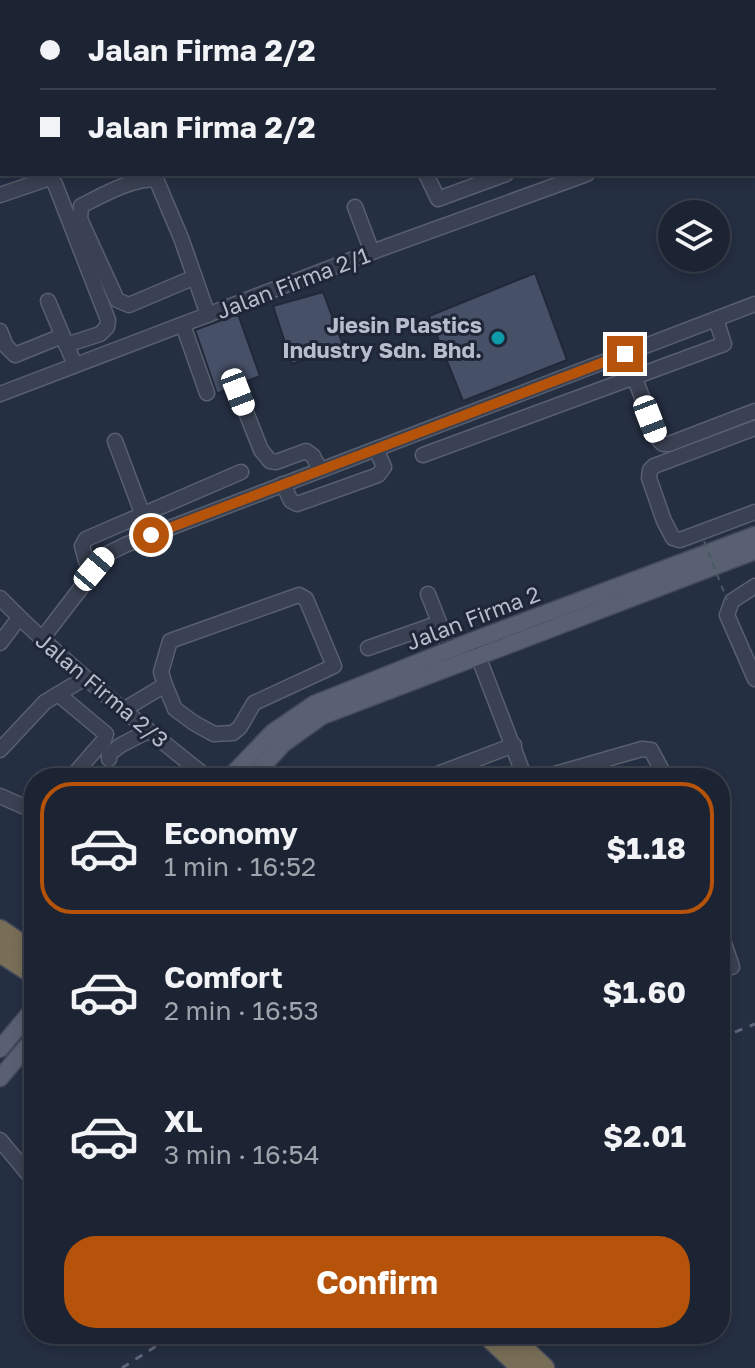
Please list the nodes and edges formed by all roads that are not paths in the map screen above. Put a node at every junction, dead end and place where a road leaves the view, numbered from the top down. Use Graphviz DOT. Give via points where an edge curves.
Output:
graph roads {
  1 [pos="427,176"];
  2 [pos="501,176"];
  3 [pos="581,176"];
  4 [pos="0,195"];
  5 [pos="355,207"];
  6 [pos="372,252"];
  7 [pos="195,277"];
  8 [pos="48,301"];
  9 [pos="755,304"];
  10 [pos="208,315"];
  11 [pos="716,319"];
  12 [pos="183,325"];
  13 [pos="0,331"];
  14 [pos="64,340"];
  15 [pos="625,354"];
  16 [pos="597,364"];
  17 [pos="75,365"];
  18 [pos="634,377"];
  19 [pos="537,387"];
  20 [pos="605,387"];
  21 [pos="238,392"];
  22 [pos="207,393"];
  23 [pos="0,394"];
  24 [pos="545,409"];
  25 [pos="755,411"];
  26 [pos="755,428"];
  27 [pos="115,441"];
  28 [pos="376,449"];
  29 [pos="423,455"];
  30 [pos="320,470"];
  31 [pos="241,472"];
  32 [pos="283,484"];
  33 [pos="755,512"];
  34 [pos="142,513"];
  35 [pos="755,535"];
  36 [pos="755,551"];
  37 [pos="94,569"];
  38 [pos="755,586"];
  39 [pos="428,594"];
  40 [pos="0,598"];
  41 [pos="19,618"];
  42 [pos="439,623"];
  43 [pos="41,640"];
  44 [pos="0,643"];
  45 [pos="368,648"];
  46 [pos="475,648"];
  47 [pos="450,650"];
  48 [pos="85,678"];
  49 [pos="755,679"];
  50 [pos="165,685"];
  51 [pos="58,694"];
  52 [pos="123,710"];
  53 [pos="148,731"];
  54 [pos="514,745"];
  55 [pos="0,750"];
  56 [pos="109,759"];
  57 [pos="80,768"];
  58 [pos="195,768"];
  59 [pos="239,768"];
  60 [pos="261,768"];
  61 [pos="453,768"];
  62 [pos="522,768"];
  63 [pos="576,768"];
  64 [pos="661,768"];
  65 [pos="0,796"];
  66 [pos="24,807"];
  67 [pos="0,930"];
  68 [pos="24,946"];
  69 [pos="0,952"];
  70 [pos="730,961"];
  71 [pos="732,967"];
  72 [pos="24,968"];
  73 [pos="24,1020"];
  74 [pos="0,1049"];
  75 [pos="24,1050"];
  76 [pos="0,1078"];
  77 [pos="0,1140"];
  78 [pos="24,1169"];
  79 [pos="497,1344"];
  80 [pos="519,1344"];
  81 [pos="522,1368"];
  82 [pos="544,1368"];
  1 -- 2 [label="street" via="438,199"];
  3 -- 6 [label="street, Jalan Firma 2/1"];
  4 -- 14 [label="street" via="50,178 55,184 108,320 100,334"];
  5 -- 6 [label="street"];
  6 -- 10 [label="street, Jalan Firma 2/1"];
  7 -- 7 [label="street" via="156,179 81,206 80,219 117,300 129,305"];
  7 -- 10 [label="street"];
  8 -- 14 [label="street"];
  9 -- 11 [label="street"];
  10 -- 12 [label="street, Jalan Firma 2/1"];
  11 -- 15 [label="street"];
  11 -- 18 [label="street" via="724,344"];
  12 -- 17 [label="street, Jalan Firma 2/1"];
  12 -- 22 [label="street"];
  13 -- 14 [label="street" via="15,355"];
  14 -- 17 [label="street"];
  15 -- 16 [label="street"];
  15 -- 18 [label="street"];
  16 -- 19 [label="street"];
  16 -- 20 [label="street"];
  17 -- 23 [label="street, Jalan Firma 2/1"];
  18 -- 20 [label="street"];
  18 -- 25 [label="street" via="663,444"];
  19 -- 24 [label="street"];
  19 -- 28 [label="street"];
  20 -- 24 [label="street"];
  21 -- 30 [label="street" via="270,461 306,451"];
  24 -- 29 [label="street"];
  26 -- 33 [label="street" via="654,466 649,478 673,538 680,540"];
  27 -- 34 [label="street"];
  28 -- 30 [label="street"];
  28 -- 32 [label="street" via="384,467 378,475 297,504"];
  30 -- 32 [label="street"];
  31 -- 34 [label="street"];
  32 -- 37 [label="street" via="125,545"];
  34 -- 37 [label="street" via="86,539 86,561"];
  35 -- 46 [label="main road, Jalan Firma 2"];
  36 -- 46 [label="main road, Jalan Firma 2"];
  37 -- 43 [label="street"];
  38 -- 49 [label="street" via="732,601 727,615"];
  39 -- 42 [label="street"];
  40 -- 41 [label="street, Jalan Firma 2/3"];
  41 -- 43 [label="street, Jalan Firma 2/3"];
  41 -- 44 [label="street"];
  42 -- 45 [label="street"];
  42 -- 47 [label="street"];
  43 -- 48 [label="street, Jalan Firma 2/3"];
  46 -- 47 [label="main road, Jalan Firma 2"];
  46 -- 54 [label="street"];
  46 -- 60 [label="main road, Jalan Firma 2" via="322,716 283,744"];
  47 -- 59 [label="main road, Jalan Firma 2" via="314,704 273,732"];
  48 -- 51 [label="street"];
  48 -- 52 [label="street, Jalan Firma 2/3"];
  50 -- 50 [label="street" via="161,672 170,641 299,595 306,599 334,666 254,703 233,733 214,734 194,723 175,709"];
  50 -- 52 [label="street"];
  51 -- 55 [label="street"];
  51 -- 57 [label="street" via="106,734"];
  52 -- 53 [label="street, Jalan Firma 2/3"];
  53 -- 56 [label="street" via="121,745"];
  53 -- 58 [label="street, Jalan Firma 2/3"];
  54 -- 61 [label="street"];
  54 -- 62 [label="street"];
  63 -- 64 [label="street" via="642,749 651,750"];
  65 -- 66 [label="street"];
  67 -- 68 [label="highway"];
  69 -- 72 [label="highway"];
  70 -- 71 [label="street"];
  73 -- 74 [label="main road"];
  75 -- 76 [label="main road"];
  77 -- 78 [label="street"];
  79 -- 81 [label="highway"];
  80 -- 82 [label="highway"];
}
